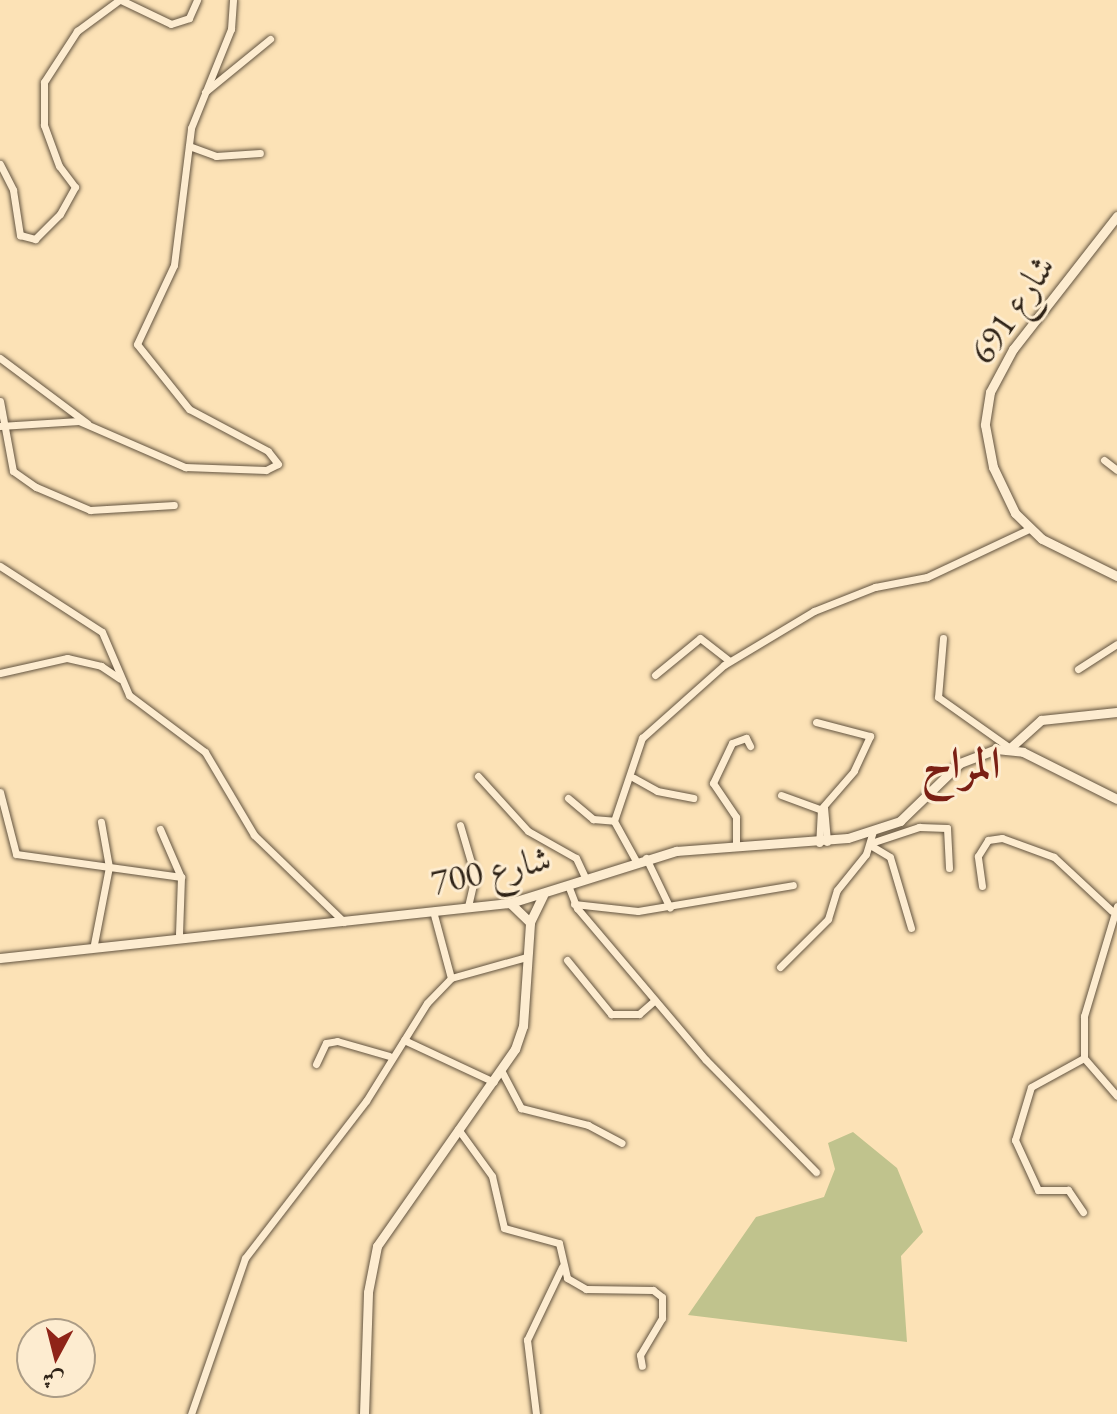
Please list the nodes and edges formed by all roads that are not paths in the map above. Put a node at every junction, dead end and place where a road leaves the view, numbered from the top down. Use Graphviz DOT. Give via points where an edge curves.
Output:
graph roads {
  1 [pos="120,0"];
  2 [pos="197,0"];
  3 [pos="233,0"];
  4 [pos="270,39"];
  5 [pos="203,93"];
  6 [pos="189,146"];
  7 [pos="260,153"];
  8 [pos="0,164"];
  9 [pos="1117,216"];
  10 [pos="0,358"];
  11 [pos="0,401"];
  12 [pos="87,423"];
  13 [pos="2,426"];
  14 [pos="1104,460"];
  15 [pos="1117,470"];
  16 [pos="174,505"];
  17 [pos="1029,529"];
  18 [pos="0,566"];
  19 [pos="1117,576"];
  20 [pos="943,638"];
  21 [pos="1117,644"];
  22 [pos="729,661"];
  23 [pos="1078,669"];
  24 [pos="0,673"];
  25 [pos="655,675"];
  26 [pos="120,679"];
  27 [pos="1117,712"];
  28 [pos="816,722"];
  29 [pos="750,746"];
  30 [pos="1010,748"];
  31 [pos="478,776"];
  32 [pos="634,778"];
  33 [pos="0,792"];
  34 [pos="781,795"];
  35 [pos="568,798"];
  36 [pos="693,798"];
  37 [pos="1117,799"];
  38 [pos="823,808"];
  39 [pos="614,821"];
  40 [pos="101,822"];
  41 [pos="460,825"];
  42 [pos="160,829"];
  43 [pos="873,831"];
  44 [pos="823,842"];
  45 [pos="871,844"];
  46 [pos="736,847"];
  47 [pos="641,859"];
  48 [pos="109,867"];
  49 [pos="949,868"];
  50 [pos="181,877"];
  51 [pos="585,877"];
  52 [pos="568,885"];
  53 [pos="793,885"];
  54 [pos="982,886"];
  55 [pos="543,895"];
  56 [pos="510,903"];
  57 [pos="574,904"];
  58 [pos="468,907"];
  59 [pos="670,908"];
  60 [pos="1114,908"];
  61 [pos="433,911"];
  62 [pos="530,922"];
  63 [pos="345,923"];
  64 [pos="911,928"];
  65 [pos="179,934"];
  66 [pos="94,944"];
  67 [pos="526,957"];
  68 [pos="0,958"];
  69 [pos="567,960"];
  70 [pos="780,967"];
  71 [pos="451,978"];
  72 [pos="655,1000"];
  73 [pos="404,1040"];
  74 [pos="389,1056"];
  75 [pos="1084,1058"];
  76 [pos="316,1064"];
  77 [pos="502,1072"];
  78 [pos="494,1082"];
  79 [pos="1117,1096"];
  80 [pos="458,1129"];
  81 [pos="622,1143"];
  82 [pos="816,1172"];
  83 [pos="1083,1212"];
  84 [pos="565,1262"];
  85 [pos="642,1366"];
  86 [pos="191,1414"];
  87 [pos="364,1414"];
  88 [pos="536,1414"];
  1 -- 2 [label="street" via="171,24 189,18"];
  1 -- 8 [label="street" via="77,31 44,82 44,125 59,166 75,187 60,214 35,239 20,235 13,190"];
  3 -- 5 [label="street" via="231,29"];
  4 -- 5 [label="street"];
  5 -- 6 [label="street"];
  6 -- 7 [label="street" via="223,157"];
  6 -- 12 [label="street" via="174,265 137,344 189,409 268,451 278,464 266,470 185,467"];
  9 -- 17 [label="main road, شارع 691" via="1042,307 990,392 985,425 993,467"];
  10 -- 12 [label="street"];
  11 -- 13 [label="street"];
  12 -- 13 [label="street"];
  13 -- 16 [label="street" via="13,471 68,506"];
  14 -- 15 [label="street"];
  17 -- 19 [label="main road"];
  17 -- 22 [label="street" via="939,573 875,587 814,611"];
  18 -- 26 [label="street" via="102,632 117,659"];
  20 -- 30 [label="street" via="938,697"];
  21 -- 23 [label="street"];
  22 -- 25 [label="street" via="700,638"];
  22 -- 32 [label="street" via="646,733"];
  24 -- 26 [label="street" via="67,658 101,666"];
  26 -- 63 [label="street" via="134,701 205,752 254,835"];
  27 -- 30 [label="main road" via="1041,720"];
  28 -- 38 [label="street" via="870,736 854,771"];
  29 -- 46 [label="street" via="746,738 732,743 713,783 736,817"];
  30 -- 37 [label="main road"];
  30 -- 43 [label="main road, شارع 700" via="960,763 918,808"];
  31 -- 51 [label="street" via="528,831 576,858"];
  32 -- 36 [label="street" via="657,791"];
  32 -- 39 [label="street"];
  33 -- 48 [label="street" via="10,811 13,852"];
  34 -- 38 [label="street"];
  35 -- 39 [label="street" via="593,819"];
  38 -- 44 [label="street"];
  39 -- 47 [label="street"];
  40 -- 48 [label="street"];
  41 -- 58 [label="street" via="475,876"];
  42 -- 50 [label="street"];
  43 -- 44 [label="main road, شارع 700"];
  43 -- 45 [label="street"];
  44 -- 46 [label="main road, شارع 700"];
  45 -- 49 [label="street" via="919,827 947,828"];
  45 -- 64 [label="street" via="890,857"];
  45 -- 70 [label="street" via="839,886 826,922"];
  46 -- 47 [label="main road, شارع 700"];
  47 -- 51 [label="main road, شارع 700"];
  47 -- 59 [label="street"];
  48 -- 50 [label="street"];
  48 -- 66 [label="street"];
  50 -- 65 [label="street"];
  51 -- 52 [label="main road, شارع 700"];
  52 -- 55 [label="main road, شارع 700"];
  52 -- 57 [label="street"];
  53 -- 59 [label="street"];
  54 -- 60 [label="street" via="978,856 988,840 1002,838 1054,857"];
  55 -- 56 [label="main road, شارع 700"];
  55 -- 62 [label="main road"];
  56 -- 58 [label="main road, شارع 700"];
  56 -- 62 [label="main road"];
  57 -- 59 [label="street" via="615,912"];
  57 -- 72 [label="street"];
  58 -- 61 [label="main road, شارع 700"];
  60 -- 75 [label="street" via="1084,1003"];
  61 -- 63 [label="main road, شارع 700"];
  61 -- 71 [label="street"];
  62 -- 67 [label="main road"];
  63 -- 65 [label="main road, شارع 700"];
  65 -- 66 [label="main road, شارع 700"];
  66 -- 68 [label="main road, شارع 700"];
  67 -- 71 [label="street"];
  67 -- 77 [label="main road" via="523,1026"];
  69 -- 72 [label="street" via="611,1014 639,1014"];
  71 -- 73 [label="street"];
  72 -- 82 [label="street"];
  73 -- 74 [label="street"];
  73 -- 78 [label="street"];
  74 -- 76 [label="street" via="331,1042"];
  74 -- 86 [label="street" via="366,1101 245,1258"];
  75 -- 79 [label="street"];
  75 -- 83 [label="street" via="1031,1087 1015,1140 1038,1190 1068,1190"];
  77 -- 78 [label="main road"];
  77 -- 81 [label="street" via="521,1108 588,1125"];
  78 -- 80 [label="main road"];
  80 -- 84 [label="street" via="492,1176 502,1226 559,1243"];
  80 -- 87 [label="main road" via="373,1258"];
  84 -- 85 [label="street" via="567,1278 586,1289 653,1290 662,1297 662,1318 640,1355"];
  84 -- 88 [label="street" via="527,1340"];
}
